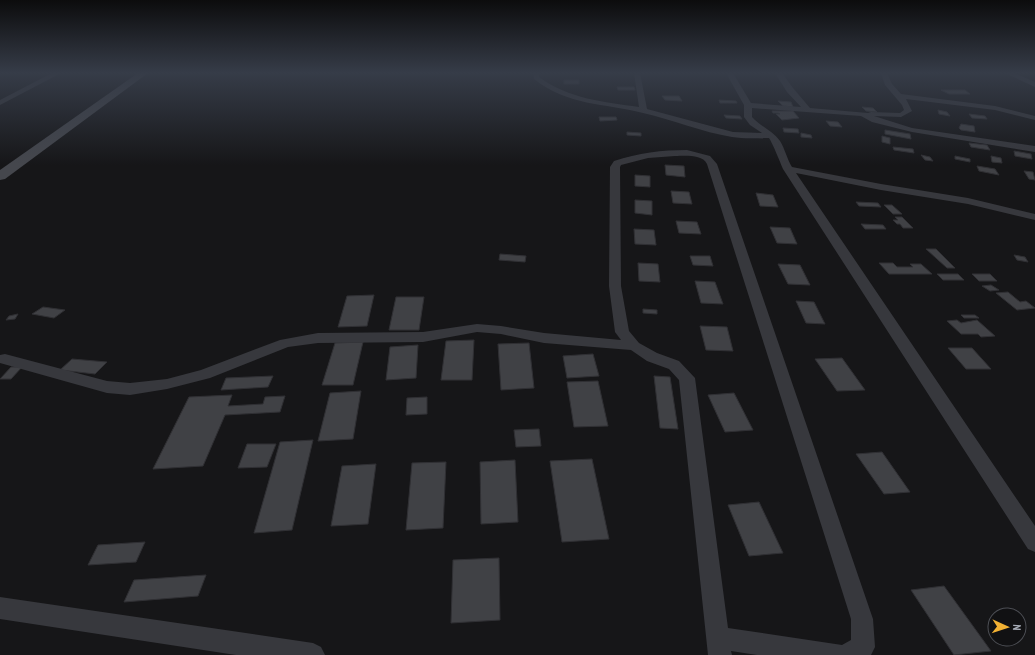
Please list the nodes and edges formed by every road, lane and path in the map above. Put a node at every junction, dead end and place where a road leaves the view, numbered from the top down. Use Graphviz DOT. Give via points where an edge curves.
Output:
graph roads {
  1 [pos="101,104"];
  2 [pos="607,104"];
  3 [pos="642,104"];
  4 [pos="802,104"];
  5 [pos="906,104"];
  6 [pos="960,104"];
  7 [pos="748,105"];
  8 [pos="807,109"];
  9 [pos="643,110"];
  10 [pos="863,114"];
  11 [pos="1035,118"];
  12 [pos="771,136"];
  13 [pos="1035,149"];
  14 [pos="788,169"];
  15 [pos="0,176"];
  16 [pos="1035,217"];
  17 [pos="634,346"];
  18 [pos="4,359"];
  19 [pos="1035,543"];
  20 [pos="0,608"];
  21 [pos="719,647"];
  22 [pos="313,655"];
  23 [pos="839,655"];
  24 [pos="846,655"];
  1 -- 15 [label="street"];
  2 -- 9 [label="street"];
  3 -- 9 [label="street"];
  4 -- 8 [label="street"];
  5 -- 10 [label="street" via="908,111 901,115"];
  6 -- 11 [label="street" via="995,108"];
  7 -- 8 [label="street"];
  7 -- 12 [label="street" via="748,117"];
  8 -- 10 [label="street"];
  9 -- 12 [label="street" via="733,135"];
  10 -- 13 [label="street" via="912,130"];
  12 -- 14 [label="street" via="777,142"];
  14 -- 16 [label="street" via="968,201"];
  14 -- 19 [label="street"];
  17 -- 18 [label="street" via="544,338 477,328 423,337 318,338 285,343 205,374 167,384 130,389 107,387"];
  17 -- 21 [label="street" via="674,366 687,378"];
  17 -- 24 [label="street" via="622,332 615,286 616,163 644,155 687,154 706,157 714,170 862,619 863,646"];
  20 -- 22 [label="street"];
  21 -- 23 [label="street"];
}
